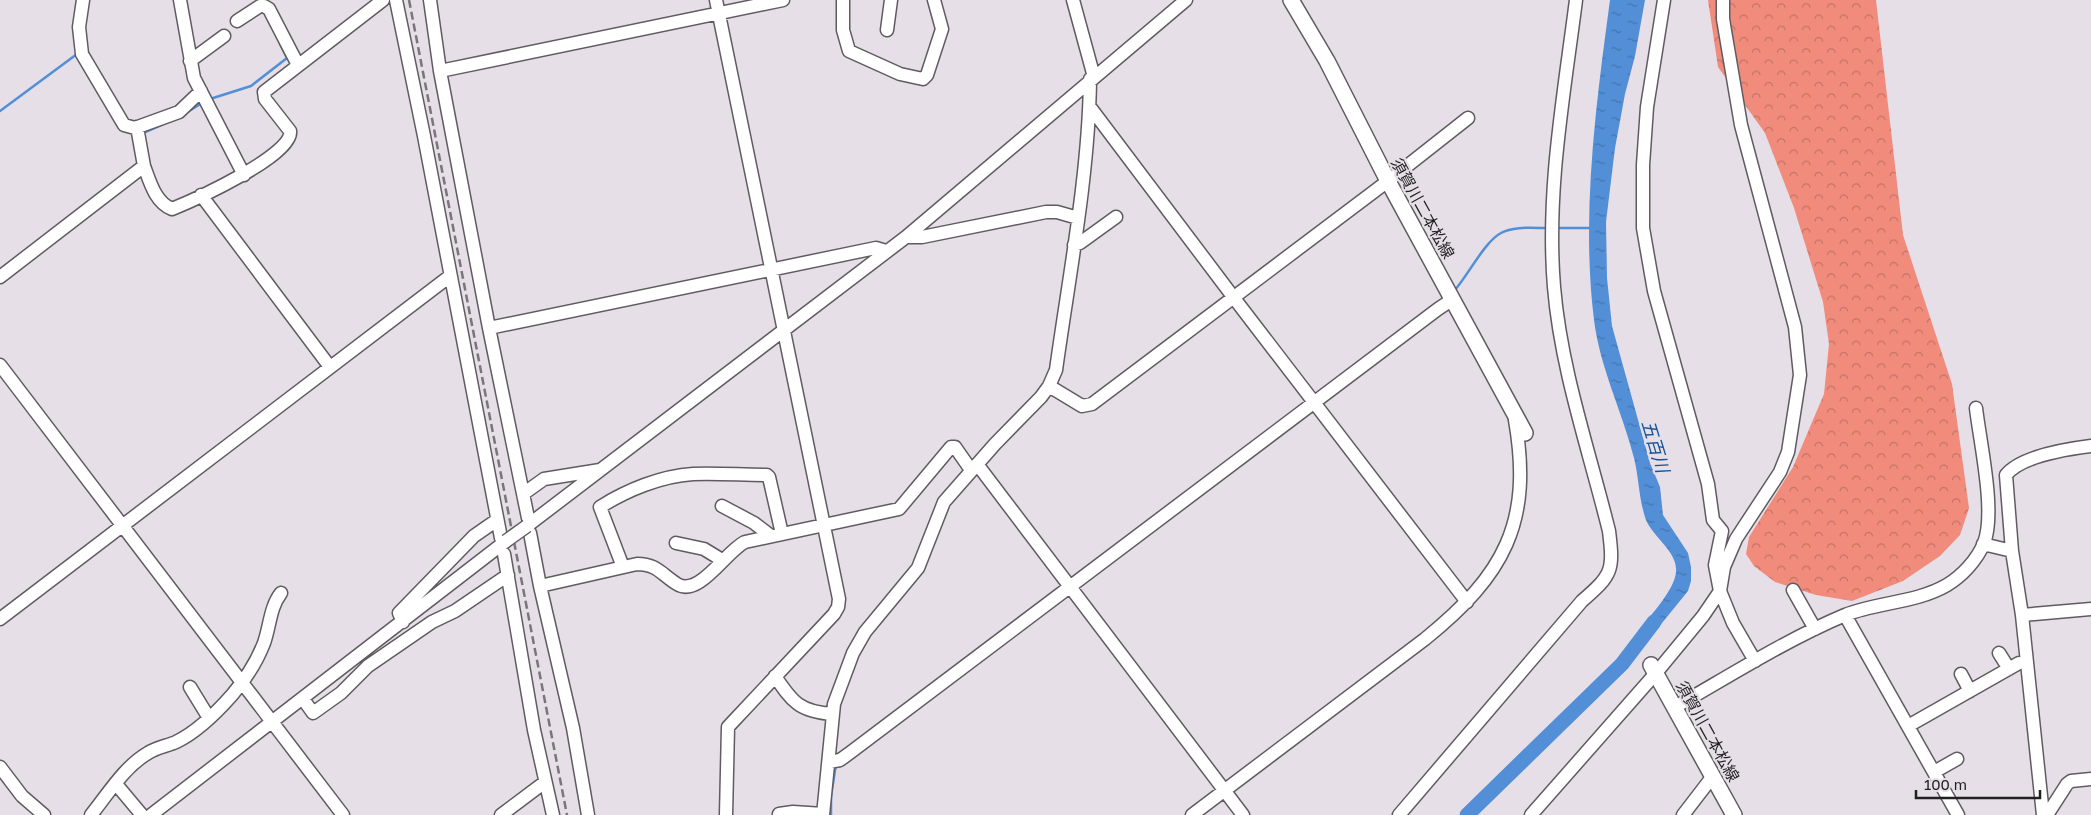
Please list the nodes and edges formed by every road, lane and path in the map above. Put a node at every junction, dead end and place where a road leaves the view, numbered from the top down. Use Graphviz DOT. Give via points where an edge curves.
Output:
graph roads {
  1 [pos="82,0"];
  2 [pos="180,0"];
  3 [pos="383,0"];
  4 [pos="396,0"];
  5 [pos="430,0"];
  6 [pos="716,0"];
  7 [pos="783,0"];
  8 [pos="843,0"];
  9 [pos="890,0"];
  10 [pos="934,0"];
  11 [pos="1073,0"];
  12 [pos="1186,0"];
  13 [pos="1291,0"];
  14 [pos="1576,0"];
  15 [pos="1664,0"];
  16 [pos="1723,0"];
  17 [pos="266,4"];
  18 [pos="719,13"];
  19 [pos="237,21"];
  20 [pos="887,30"];
  21 [pos="224,36"];
  22 [pos="190,61"];
  23 [pos="298,65"];
  24 [pos="440,71"];
  25 [pos="1092,78"];
  26 [pos="204,98"];
  27 [pos="1090,107"];
  28 [pos="1468,118"];
  29 [pos="137,127"];
  30 [pos="144,166"];
  31 [pos="244,175"];
  32 [pos="1388,181"];
  33 [pos="201,195"];
  34 [pos="1116,217"];
  35 [pos="1078,218"];
  36 [pos="906,236"];
  37 [pos="1074,245"];
  38 [pos="886,252"];
  39 [pos="770,269"];
  40 [pos="1,274"];
  41 [pos="450,276"];
  42 [pos="1234,298"];
  43 [pos="1453,299"];
  44 [pos="489,328"];
  45 [pos="784,331"];
  46 [pos="0,365"];
  47 [pos="330,367"];
  48 [pos="1048,386"];
  49 [pos="1314,402"];
  50 [pos="1976,408"];
  51 [pos="1515,418"];
  52 [pos="1525,433"];
  53 [pos="2091,446"];
  54 [pos="974,467"];
  55 [pos="601,469"];
  56 [pos="523,494"];
  57 [pos="722,506"];
  58 [pos="497,520"];
  59 [pos="528,525"];
  60 [pos="825,525"];
  61 [pos="122,526"];
  62 [pos="776,535"];
  63 [pos="676,543"];
  64 [pos="504,544"];
  65 [pos="1983,544"];
  66 [pos="2012,551"];
  67 [pos="722,560"];
  68 [pos="623,566"];
  69 [pos="508,575"];
  70 [pos="540,586"];
  71 [pos="1069,586"];
  72 [pos="1793,590"];
  73 [pos="1720,591"];
  74 [pos="281,593"];
  75 [pos="1468,602"];
  76 [pos="2091,609"];
  77 [pos="1845,615"];
  78 [pos="2022,615"];
  79 [pos="0,619"];
  80 [pos="403,622"];
  81 [pos="1815,629"];
  82 [pos="1999,653"];
  83 [pos="1755,661"];
  84 [pos="1653,669"];
  85 [pos="1961,674"];
  86 [pos="774,676"];
  87 [pos="242,683"];
  88 [pos="190,687"];
  89 [pos="1970,691"];
  90 [pos="303,699"];
  91 [pos="1675,707"];
  92 [pos="832,714"];
  93 [pos="209,718"];
  94 [pos="273,722"];
  95 [pos="1908,726"];
  96 [pos="1957,759"];
  97 [pos="828,762"];
  98 [pos="0,767"];
  99 [pos="1934,772"];
  100 [pos="1713,776"];
  101 [pos="2091,778"];
  102 [pos="544,782"];
  103 [pos="116,784"];
  104 [pos="1225,790"];
  105 [pos="779,814"];
  106 [pos="823,814"];
  107 [pos="44,815"];
  108 [pos="91,815"];
  109 [pos="142,815"];
  110 [pos="151,815"];
  111 [pos="343,815"];
  112 [pos="501,815"];
  113 [pos="553,815"];
  114 [pos="588,815"];
  115 [pos="726,815"];
  116 [pos="1192,815"];
  117 [pos="1244,815"];
  118 [pos="1399,815"];
  119 [pos="1531,815"];
  120 [pos="1683,815"];
  121 [pos="1734,815"];
  122 [pos="1958,815"];
  123 [pos="2043,815"];
  124 [pos="2048,815"];
  1 -- 29 [label="street" via="79,26 82,54 121,122 127,127"];
  2 -- 22 [label="street"];
  3 -- 23 [label="street"];
  4 -- 41 [label="street"];
  5 -- 24 [label="street"];
  6 -- 18 [label="street"];
  7 -- 18 [label="street"];
  8 -- 10 [label="street" via="843,30 848,51 900,74 923,79 942,29"];
  9 -- 20 [label="street"];
  11 -- 25 [label="street"];
  12 -- 25 [label="street"];
  13 -- 32 [label="main road, 須賀川二本松線" via="1327,61"];
  14 -- 118 [label="street" via="1554,162 1554,288 1567,370 1609,531 1611,565 1604,582 1582,601"];
  15 -- 73 [label="street" via="1648,107 1643,165 1643,228 1654,291 1708,484 1713,520 1722,531 1715,565"];
  16 -- 73 [label="street" via="1723,19 1741,126 1795,327 1800,375 1788,452 1780,472 1736,539 1724,567"];
  17 -- 19 [label="street"];
  17 -- 23 [label="street"];
  18 -- 24 [label="street"];
  18 -- 39 [label="street"];
  21 -- 22 [label="street"];
  22 -- 26 [label="street"];
  23 -- 31 [label="street" via="266,89 263,95 291,136"];
  24 -- 44 [label="street"];
  25 -- 27 [label="street"];
  25 -- 36 [label="street"];
  26 -- 29 [label="street" via="194,100 179,112"];
  26 -- 31 [label="street"];
  27 -- 35 [label="street"];
  27 -- 42 [label="street"];
  28 -- 32 [label="street"];
  29 -- 30 [label="street"];
  30 -- 33 [label="street" via="157,196 169,208"];
  30 -- 40 [label="street"];
  31 -- 33 [label="street"];
  32 -- 42 [label="street"];
  32 -- 43 [label="main road, 須賀川二本松線"];
  33 -- 47 [label="street"];
  34 -- 37 [label="street"];
  35 -- 36 [label="street" via="1046,212 922,237"];
  35 -- 37 [label="street"];
  36 -- 38 [label="street"];
  37 -- 48 [label="street" via="1056,370"];
  38 -- 39 [label="street" via="876,248"];
  38 -- 45 [label="street"];
  39 -- 44 [label="street"];
  39 -- 45 [label="street"];
  41 -- 47 [label="street"];
  41 -- 58 [label="street"];
  42 -- 48 [label="street" via="1092,404 1080,405"];
  42 -- 49 [label="street"];
  43 -- 49 [label="street"];
  43 -- 51 [label="main road, 須賀川二本松線"];
  44 -- 56 [label="street"];
  45 -- 55 [label="street"];
  45 -- 60 [label="street"];
  46 -- 61 [label="street"];
  47 -- 61 [label="street"];
  48 -- 54 [label="street" via="1031,409"];
  49 -- 71 [label="street"];
  49 -- 75 [label="street"];
  50 -- 65 [label="street" via="1988,503 1987,532"];
  51 -- 52 [label="main road, 須賀川二本松線"];
  51 -- 75 [label="street" via="1521,474 1515,519 1494,568"];
  53 -- 66 [label="street" via="2067,449 2012,467 2006,475"];
  54 -- 60 [label="street" via="955,447 951,447 899,509"];
  54 -- 71 [label="street"];
  54 -- 92 [label="street" via="942,506 918,568 857,644 837,691"];
  55 -- 56 [label="street" via="544,479"];
  55 -- 59 [label="street"];
  56 -- 59 [label="street"];
  57 -- 62 [label="street"];
  58 -- 64 [label="street"];
  58 -- 80 [label="street" via="474,536 399,612"];
  59 -- 64 [label="street, bridge"];
  59 -- 70 [label="street"];
  60 -- 62 [label="street"];
  60 -- 86 [label="street" via="838,607"];
  61 -- 79 [label="street"];
  61 -- 87 [label="street"];
  62 -- 67 [label="street" via="745,542"];
  62 -- 68 [label="street" via="769,477 766,475 680,476 643,486 600,507"];
  63 -- 67 [label="street" via="704,549"];
  64 -- 69 [label="street"];
  64 -- 80 [label="street"];
  65 -- 66 [label="street"];
  65 -- 77 [label="street" via="1964,572 1946,586"];
  66 -- 78 [label="street"];
  67 -- 68 [label="street" via="700,582 688,586 678,585 649,564"];
  68 -- 70 [label="street"];
  69 -- 90 [label="street" via="368,666 341,694 313,712"];
  69 -- 102 [label="street"];
  70 -- 114 [label="street" via="573,728"];
  71 -- 97 [label="street" via="840,760"];
  71 -- 104 [label="street"];
  72 -- 81 [label="street"];
  73 -- 83 [label="street" via="1733,623"];
  73 -- 84 [label="street" via="1703,616"];
  74 -- 87 [label="street" via="273,608 263,644"];
  75 -- 104 [label="street" via="1425,639"];
  76 -- 78 [label="street"];
  77 -- 81 [label="street"];
  77 -- 95 [label="street"];
  78 -- 123 [label="street"];
  80 -- 90 [label="street"];
  81 -- 83 [label="street"];
  82 -- 89 [label="street" via="2014,666"];
  83 -- 91 [label="street"];
  84 -- 91 [label="main road, 須賀川二本松線"];
  84 -- 119 [label="street"];
  85 -- 89 [label="street"];
  86 -- 92 [label="street" via="793,702 809,710"];
  86 -- 115 [label="street" via="728,726"];
  87 -- 93 [label="street"];
  87 -- 94 [label="street"];
  88 -- 93 [label="street"];
  89 -- 95 [label="street"];
  90 -- 94 [label="street"];
  91 -- 100 [label="main road, 須賀川二本松線"];
  92 -- 97 [label="street"];
  93 -- 103 [label="street" via="176,742 148,752"];
  94 -- 110 [label="street"];
  94 -- 111 [label="street"];
  95 -- 99 [label="street"];
  96 -- 99 [label="street"];
  97 -- 106 [label="street"];
  98 -- 107 [label="street" via="22,796"];
  99 -- 122 [label="street"];
  100 -- 120 [label="street"];
  100 -- 121 [label="main road, 須賀川二本松線"];
  101 -- 124 [label="street" via="2067,784"];
  102 -- 112 [label="street"];
  102 -- 113 [label="street"];
  103 -- 108 [label="street"];
  103 -- 109 [label="street"];
  104 -- 116 [label="street"];
  104 -- 117 [label="street"];
  105 -- 106 [label="street"];
}
